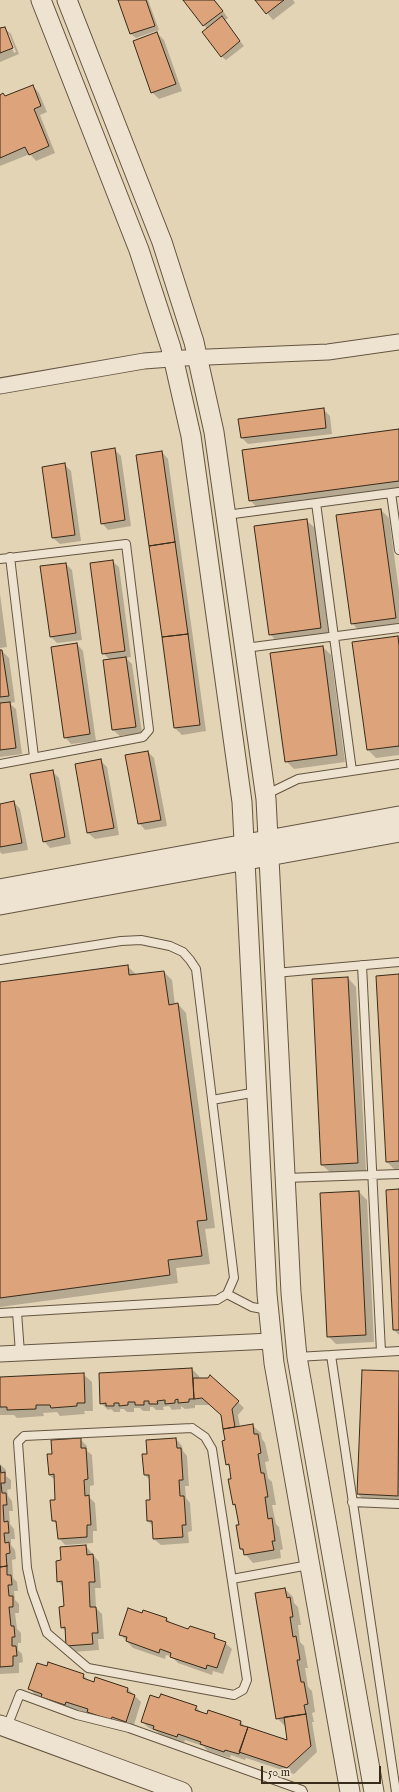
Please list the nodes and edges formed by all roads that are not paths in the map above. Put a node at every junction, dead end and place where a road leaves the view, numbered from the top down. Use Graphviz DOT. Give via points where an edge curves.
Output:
graph roads {
  1 [pos="41,0"];
  2 [pos="66,0"];
  3 [pos="399,342"];
  4 [pos="198,357"];
  5 [pos="173,359"];
  6 [pos="0,386"];
  7 [pos="395,492"];
  8 [pos="316,503"];
  9 [pos="226,515"];
  10 [pos="399,550"];
  11 [pos="10,557"];
  12 [pos="0,559"];
  13 [pos="399,628"];
  14 [pos="334,636"];
  15 [pos="245,648"];
  16 [pos="34,757"];
  17 [pos="0,764"];
  18 [pos="399,764"];
  19 [pos="352,771"];
  20 [pos="265,795"];
  21 [pos="399,816"];
  22 [pos="399,832"];
  23 [pos="268,848"];
  24 [pos="245,852"];
  25 [pos="0,889"];
  26 [pos="0,905"];
  27 [pos="0,960"];
  28 [pos="399,962"];
  29 [pos="362,965"];
  30 [pos="275,973"];
  31 [pos="257,1092"];
  32 [pos="212,1100"];
  33 [pos="399,1174"];
  34 [pos="372,1175"];
  35 [pos="285,1178"];
  36 [pos="227,1294"];
  37 [pos="268,1310"];
  38 [pos="0,1312"];
  39 [pos="17,1312"];
  40 [pos="271,1341"];
  41 [pos="399,1351"];
  42 [pos="381,1352"];
  43 [pos="20,1353"];
  44 [pos="0,1354"];
  45 [pos="331,1355"];
  46 [pos="297,1357"];
  47 [pos="352,1502"];
  48 [pos="399,1504"];
  49 [pos="309,1565"];
  50 [pos="232,1579"];
  51 [pos="3,1726"];
  52 [pos="182,1792"];
  53 [pos="303,1792"];
  54 [pos="350,1792"];
  55 [pos="374,1792"];
  56 [pos="396,1792"];
  1 -- 5 [label="street" via="139,250"];
  2 -- 4 [label="street" via="162,242"];
  3 -- 4 [label="street" via="328,352"];
  4 -- 5 [label="street"];
  4 -- 9 [label="street" via="214,432"];
  5 -- 6 [label="street" via="136,362"];
  5 -- 24 [label="street" via="191,436 242,802"];
  7 -- 8 [label="lane"];
  7 -- 10 [label="lane"];
  8 -- 9 [label="lane"];
  8 -- 14 [label="lane"];
  9 -- 15 [label="street"];
  11 -- 12 [label="lane"];
  11 -- 16 [label="lane"];
  11 -- 16 [label="lane" via="126,544 149,730 143,737"];
  13 -- 14 [label="lane"];
  14 -- 15 [label="lane"];
  14 -- 19 [label="lane"];
  15 -- 20 [label="street"];
  16 -- 17 [label="lane"];
  18 -- 19 [label="lane"];
  19 -- 20 [label="lane" via="298,779"];
  20 -- 23 [label="street"];
  21 -- 23 [label="street"];
  22 -- 23 [label="street"];
  23 -- 24 [label="street"];
  23 -- 30 [label="street"];
  24 -- 25 [label="street"];
  24 -- 26 [label="street"];
  24 -- 31 [label="street"];
  27 -- 32 [label="lane" via="121,941 170,946 183,952 196,968"];
  28 -- 29 [label="lane"];
  29 -- 30 [label="lane"];
  29 -- 34 [label="lane"];
  30 -- 35 [label="street"];
  31 -- 32 [label="lane"];
  31 -- 37 [label="street"];
  32 -- 36 [label="lane" via="234,1272 233,1283"];
  33 -- 34 [label="lane"];
  34 -- 35 [label="lane"];
  34 -- 42 [label="lane"];
  35 -- 46 [label="street"];
  36 -- 37 [label="lane" via="252,1307"];
  36 -- 39 [label="lane" via="217,1300"];
  37 -- 40 [label="street"];
  38 -- 39 [label="lane"];
  39 -- 43 [label="lane"];
  40 -- 43 [label="street"];
  40 -- 49 [label="street"];
  41 -- 42 [label="lane"];
  42 -- 45 [label="lane"];
  43 -- 44 [label="street"];
  45 -- 46 [label="lane"];
  45 -- 47 [label="lane"];
  46 -- 55 [label="street"];
  47 -- 48 [label="lane"];
  47 -- 56 [label="lane"];
  49 -- 50 [label="lane"];
  49 -- 54 [label="street"];
  50 -- 50 [label="lane" via="247,1680 239,1693 234,1695 88,1668 47,1633 32,1591 24,1544 18,1442 24,1436 192,1428 205,1437 212,1450"];
  51 -- 52 [label="street"];
  51 -- 53 [label="lane" via="20,1694 77,1715 128,1728"];
}
